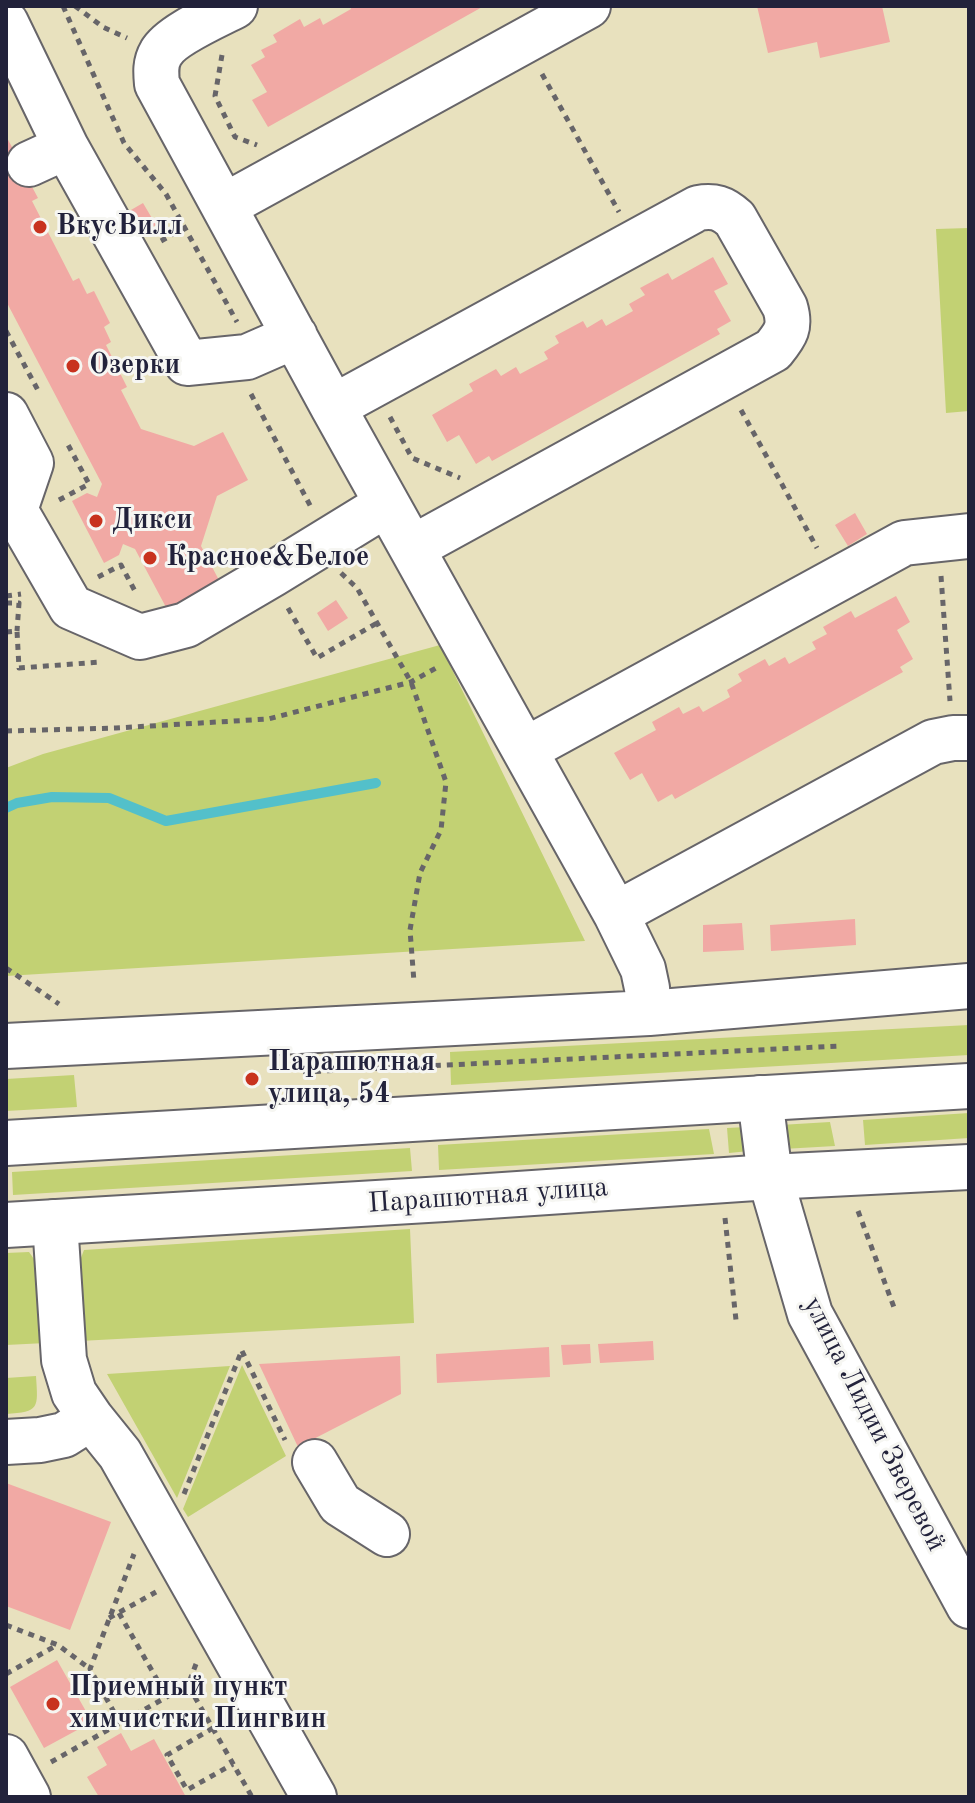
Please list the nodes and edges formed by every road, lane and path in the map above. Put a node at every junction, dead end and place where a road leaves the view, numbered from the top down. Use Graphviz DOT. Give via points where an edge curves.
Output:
graph roads {
  1 [pos="63,6"];
  2 [pos="75,6"];
  3 [pos="588,6"];
  4 [pos="232,8"];
  5 [pos="6,23"];
  6 [pos="524,42"];
  7 [pos="161,53"];
  8 [pos="303,163"];
  9 [pos="224,206"];
  10 [pos="185,228"];
  11 [pos="635,242"];
  12 [pos="129,259"];
  13 [pos="6,331"];
  14 [pos="295,336"];
  15 [pos="243,357"];
  16 [pos="723,377"];
  17 [pos="372,386"];
  18 [pos="333,407"];
  19 [pos="25,408"];
  20 [pos="59,428"];
  21 [pos="505,497"];
  22 [pos="54,503"];
  23 [pos="387,504"];
  24 [pos="954,537"];
  25 [pos="412,548"];
  26 [pos="333,556"];
  27 [pos="96,578"];
  28 [pos="835,581"];
  29 [pos="283,600"];
  30 [pos="6,603"];
  31 [pos="377,623"];
  32 [pos="17,631"];
  33 [pos="159,632"];
  34 [pos="469,651"];
  35 [pos="411,682"];
  36 [pos="6,731"];
  37 [pos="961,738"];
  38 [pos="525,750"];
  39 [pos="616,914"];
  40 [pos="6,968"];
  41 [pos="414,982"];
  42 [pos="969,986"];
  43 [pos="59,1004"];
  44 [pos="649,1013"];
  45 [pos="839,1036"];
  46 [pos="6,1046"];
  47 [pos="840,1046"];
  48 [pos="714,1052"];
  49 [pos="841,1059"];
  50 [pos="714,1066"];
  51 [pos="292,1072"];
  52 [pos="969,1086"];
  53 [pos="760,1098"];
  54 [pos="6,1143"];
  55 [pos="969,1167"];
  56 [pos="770,1177"];
  57 [pos="858,1211"];
  58 [pos="725,1217"];
  59 [pos="55,1222"];
  60 [pos="6,1225"];
  61 [pos="895,1310"];
  62 [pos="736,1320"];
  63 [pos="91,1418"];
  64 [pos="6,1442"];
  65 [pos="301,1453"];
  66 [pos="184,1495"];
  67 [pos="387,1534"];
  68 [pos="135,1551"];
  69 [pos="168,1586"];
  70 [pos="969,1606"];
  71 [pos="119,1613"];
  72 [pos="109,1618"];
  73 [pos="6,1625"];
  74 [pos="58,1645"];
  75 [pos="90,1669"];
  76 [pos="6,1674"];
  77 [pos="188,1685"];
  78 [pos="167,1697"];
  79 [pos="120,1723"];
  80 [pos="213,1728"];
  81 [pos="233,1764"];
  82 [pos="18,1778"];
  83 [pos="314,1797"];
  1 -- 10 [label="path" via="124,143 166,194"];
  2 -- 7 [label="path" via="103,27"];
  3 -- 6 [label="main road"];
  4 -- 7 [label="main road" via="171,40"];
  4 -- 8 [label="path" via="215,96 235,137"];
  5 -- 12 [label="main road" via="47,155"];
  6 -- 8 [label="main road"];
  6 -- 11 [label="path"];
  7 -- 9 [label="main road" via="155,68 157,84"];
  8 -- 9 [label="main road"];
  9 -- 10 [label="path"];
  9 -- 14 [label="main road"];
  10 -- 12 [label="path"];
  10 -- 15 [label="path"];
  11 -- 16 [label="main road" via="698,208 725,209 735,219 789,320 773,350"];
  11 -- 17 [label="main road"];
  12 -- 15 [label="main road" via="187,363"];
  13 -- 19 [label="path"];
  14 -- 15 [label="main road"];
  14 -- 18 [label="main road"];
  15 -- 26 [label="path"];
  16 -- 21 [label="main road"];
  16 -- 28 [label="path"];
  17 -- 18 [label="main road"];
  17 -- 21 [label="path" via="412,458"];
  18 -- 23 [label="main road"];
  19 -- 33 [label="main road" via="31,463 15,510 71,607 140,637"];
  20 -- 22 [label="path" via="89,484"];
  21 -- 25 [label="main road"];
  23 -- 25 [label="main road"];
  23 -- 26 [label="main road"];
  24 -- 28 [label="main road" via="904,543"];
  24 -- 37 [label="path"];
  25 -- 34 [label="main road"];
  26 -- 31 [label="path"];
  26 -- 33 [label="main road" via="186,625"];
  27 -- 33 [label="path" via="121,565"];
  28 -- 38 [label="main road"];
  29 -- 31 [label="path" via="317,658"];
  30 -- 32 [label="path" via="19,603"];
  31 -- 35 [label="path"];
  34 -- 35 [label="path"];
  34 -- 38 [label="main road"];
  35 -- 36 [label="path" via="268,719"];
  35 -- 41 [label="path" via="446,782 441,830 420,873 410,930"];
  37 -- 39 [label="main road" via="933,742"];
  38 -- 39 [label="main road"];
  39 -- 44 [label="main road" via="643,969"];
  40 -- 43 [label="path"];
  42 -- 44 [label="main road"];
  44 -- 46 [label="main road"];
  45 -- 47 [label="path"];
  47 -- 48 [label="path"];
  47 -- 49 [label="path"];
  48 -- 50 [label="path"];
  48 -- 51 [label="path"];
  52 -- 53 [label="main road"];
  53 -- 54 [label="main road"];
  53 -- 56 [label="main road, улица Лидии Зверевой"];
  55 -- 56 [label="main road, Парашютная улица"];
  56 -- 59 [label="main road, Парашютная улица"];
  56 -- 70 [label="main road, улица Лидии Зверевой" via="810,1314"];
  57 -- 61 [label="path"];
  58 -- 62 [label="path"];
  59 -- 60 [label="main road, Парашютная улица"];
  59 -- 63 [label="main road" via="64,1360 74,1393"];
  63 -- 64 [label="main road" via="64,1435"];
  63 -- 83 [label="main road" via="120,1454"];
  65 -- 66 [label="path" via="242,1350"];
  65 -- 67 [label="main road" via="340,1504"];
  68 -- 72 [label="path"];
  69 -- 71 [label="path"];
  71 -- 72 [label="path"];
  71 -- 78 [label="path"];
  72 -- 75 [label="path"];
  73 -- 74 [label="path"];
  74 -- 75 [label="path"];
  74 -- 76 [label="path"];
  75 -- 79 [label="path"];
  77 -- 78 [label="path"];
  78 -- 79 [label="path"];
  79 -- 82 [label="path"];
  80 -- 81 [label="path" via="167,1755 187,1790"];
}
